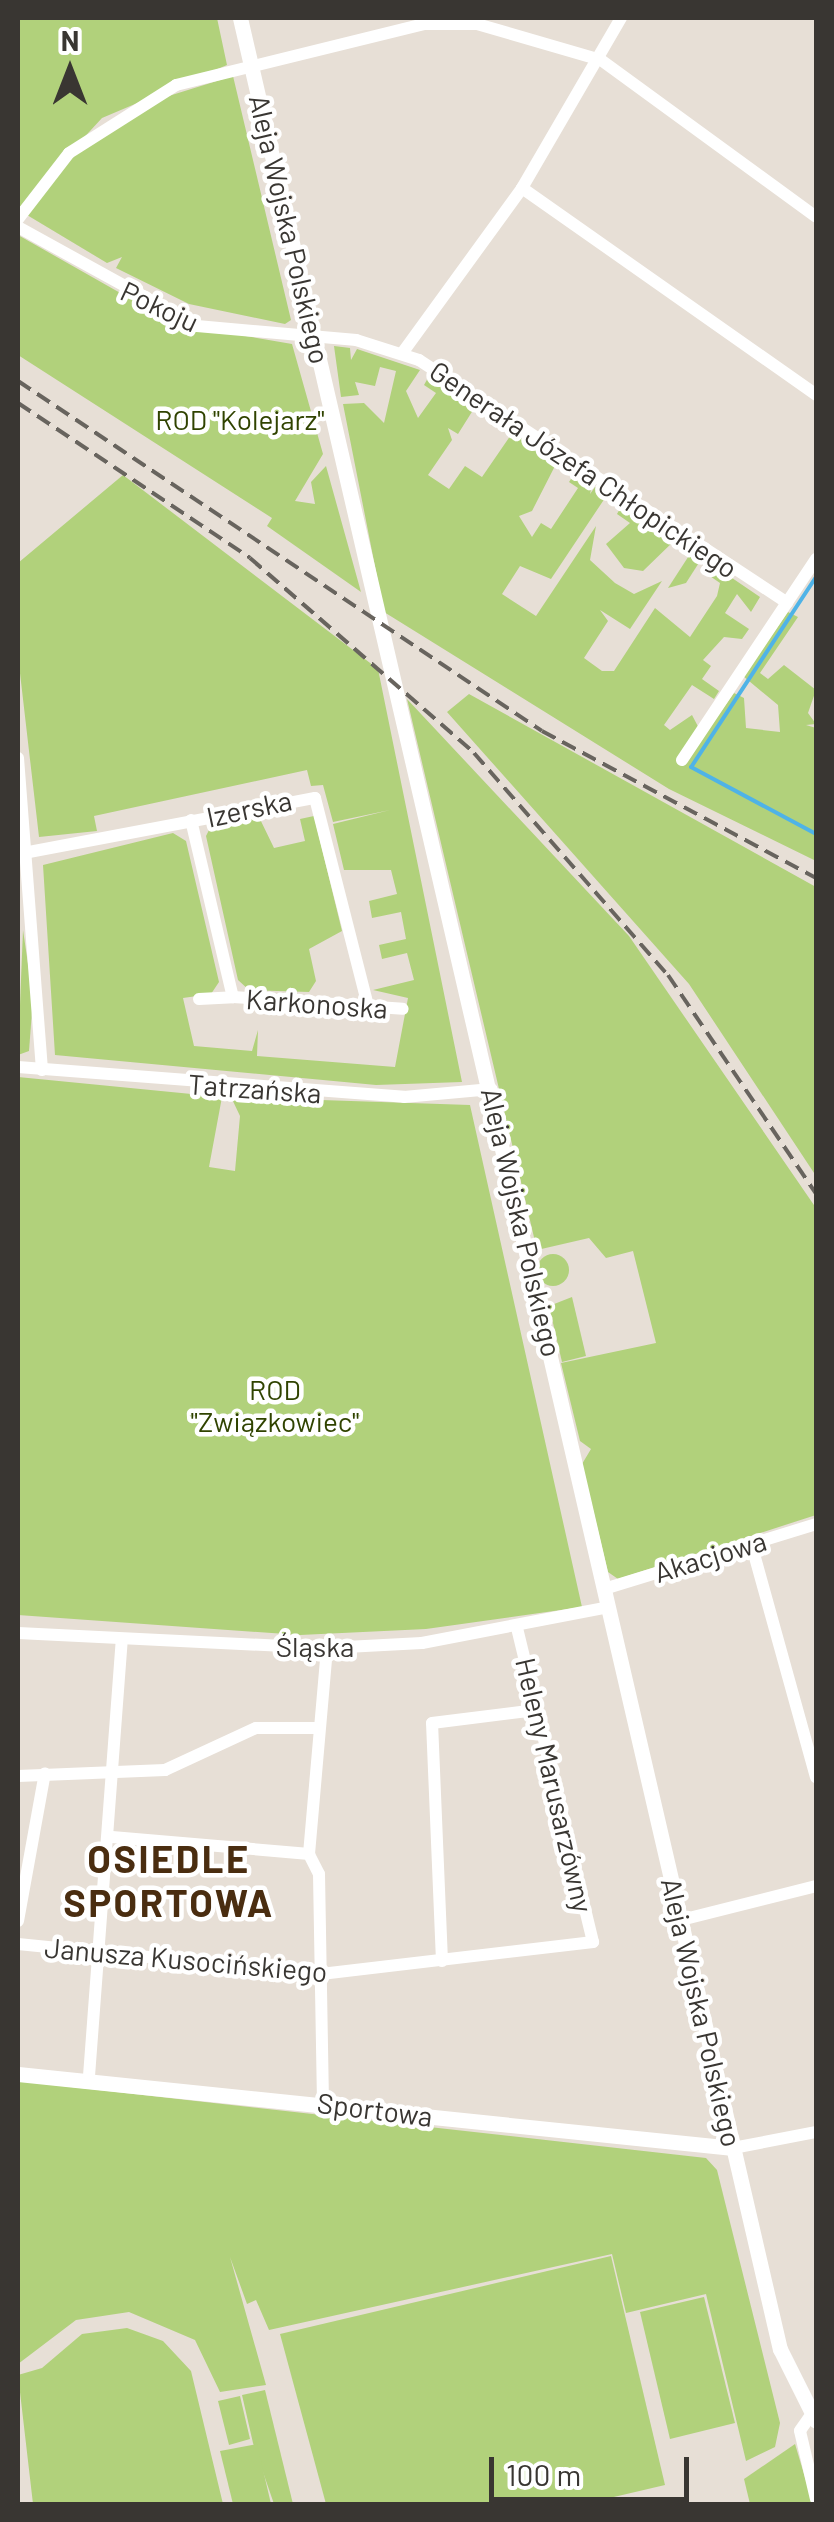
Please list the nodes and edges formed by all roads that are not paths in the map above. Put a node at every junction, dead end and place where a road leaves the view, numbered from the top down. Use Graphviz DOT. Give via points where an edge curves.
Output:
graph roads {
  1 [pos="240,18"];
  2 [pos="621,18"];
  3 [pos="601,60"];
  4 [pos="251,65"];
  5 [pos="522,188"];
  6 [pos="816,217"];
  7 [pos="18,220"];
  8 [pos="18,227"];
  9 [pos="316,337"];
  10 [pos="403,352"];
  11 [pos="816,396"];
  12 [pos="816,559"];
  13 [pos="787,603"];
  14 [pos="18,758"];
  15 [pos="682,760"];
  16 [pos="190,820"];
  17 [pos="28,852"];
  18 [pos="233,998"];
  19 [pos="198,999"];
  20 [pos="368,1006"];
  21 [pos="403,1009"];
  22 [pos="18,1067"];
  23 [pos="42,1070"];
  24 [pos="492,1090"];
  25 [pos="816,1524"];
  26 [pos="751,1543"];
  27 [pos="604,1589"];
  28 [pos="608,1607"];
  29 [pos="518,1628"];
  30 [pos="18,1633"];
  31 [pos="122,1642"];
  32 [pos="327,1648"];
  33 [pos="536,1710"];
  34 [pos="316,1728"];
  35 [pos="116,1771"];
  36 [pos="45,1773"];
  37 [pos="18,1776"];
  38 [pos="816,1778"];
  39 [pos="112,1836"];
  40 [pos="309,1854"];
  41 [pos="816,1886"];
  42 [pos="681,1920"];
  43 [pos="18,1921"];
  44 [pos="593,1942"];
  45 [pos="18,1944"];
  46 [pos="100,1954"];
  47 [pos="442,1962"];
  48 [pos="321,1974"];
  49 [pos="18,2074"];
  50 [pos="89,2076"];
  51 [pos="323,2103"];
  52 [pos="816,2132"];
  53 [pos="732,2148"];
  54 [pos="814,2418"];
  55 [pos="816,2499"];
  1 -- 4 [label="street, Aleja Wojska Polskiego"];
  2 -- 3 [label="street"];
  3 -- 4 [label="street" via="536,35 425,24"];
  3 -- 5 [label="street"];
  3 -- 6 [label="street"];
  4 -- 7 [label="street" via="120,113 58,163"];
  4 -- 9 [label="street, Aleja Wojska Polskiego"];
  5 -- 10 [label="street"];
  5 -- 11 [label="street"];
  8 -- 9 [label="street, Pokoju" via="197,326"];
  9 -- 10 [label="street, Generała Józefa Chłopickiego"];
  9 -- 24 [label="street, Aleja Wojska Polskiego"];
  10 -- 13 [label="street, Generała Józefa Chłopickiego"];
  12 -- 13 [label="street"];
  13 -- 15 [label="street"];
  14 -- 17 [label="street"];
  16 -- 17 [label="street, Izerska"];
  16 -- 18 [label="street, Karkonoska"];
  16 -- 20 [label="street, Izerska" via="319,800"];
  17 -- 23 [label="street"];
  18 -- 19 [label="street"];
  18 -- 20 [label="street, Karkonoska"];
  20 -- 21 [label="street, Karkonoska"];
  22 -- 23 [label="street, Tatrzańska"];
  23 -- 24 [label="street, Tatrzańska" via="404,1097"];
  24 -- 27 [label="street, Aleja Wojska Polskiego"];
  25 -- 26 [label="street, Akacjowa"];
  26 -- 27 [label="street, Akacjowa"];
  26 -- 38 [label="street"];
  27 -- 28 [label="street, Aleja Wojska Polskiego"];
  28 -- 29 [label="street, Śląska"];
  28 -- 42 [label="street, Aleja Wojska Polskiego"];
  29 -- 32 [label="street, Śląska"];
  29 -- 33 [label="street, Heleny Marusarzówny"];
  30 -- 31 [label="street, Śląska"];
  31 -- 32 [label="street, Śląska"];
  31 -- 35 [label="street"];
  32 -- 34 [label="street"];
  33 -- 44 [label="street, Heleny Marusarzówny"];
  33 -- 47 [label="street" via="432,1722"];
  34 -- 35 [label="street" via="256,1728 182,1766"];
  34 -- 40 [label="street"];
  35 -- 36 [label="street"];
  35 -- 39 [label="street"];
  36 -- 37 [label="street"];
  36 -- 43 [label="street"];
  39 -- 40 [label="street"];
  39 -- 46 [label="street"];
  40 -- 48 [label="street" via="319,1874"];
  41 -- 42 [label="street"];
  42 -- 53 [label="street, Aleja Wojska Polskiego"];
  44 -- 47 [label="street, Janusza Kusocińskiego"];
  45 -- 46 [label="street, Janusza Kusocińskiego"];
  46 -- 48 [label="street, Janusza Kusocińskiego"];
  46 -- 50 [label="street"];
  47 -- 48 [label="street, Janusza Kusocińskiego"];
  48 -- 51 [label="street"];
  49 -- 50 [label="street, Sportowa"];
  50 -- 51 [label="street, Sportowa"];
  51 -- 53 [label="street, Sportowa"];
  52 -- 53 [label="street"];
  53 -- 54 [label="street, Aleja Wojska Polskiego" via="787,2376"];
  54 -- 55 [label="street" via="800,2431"];
}
